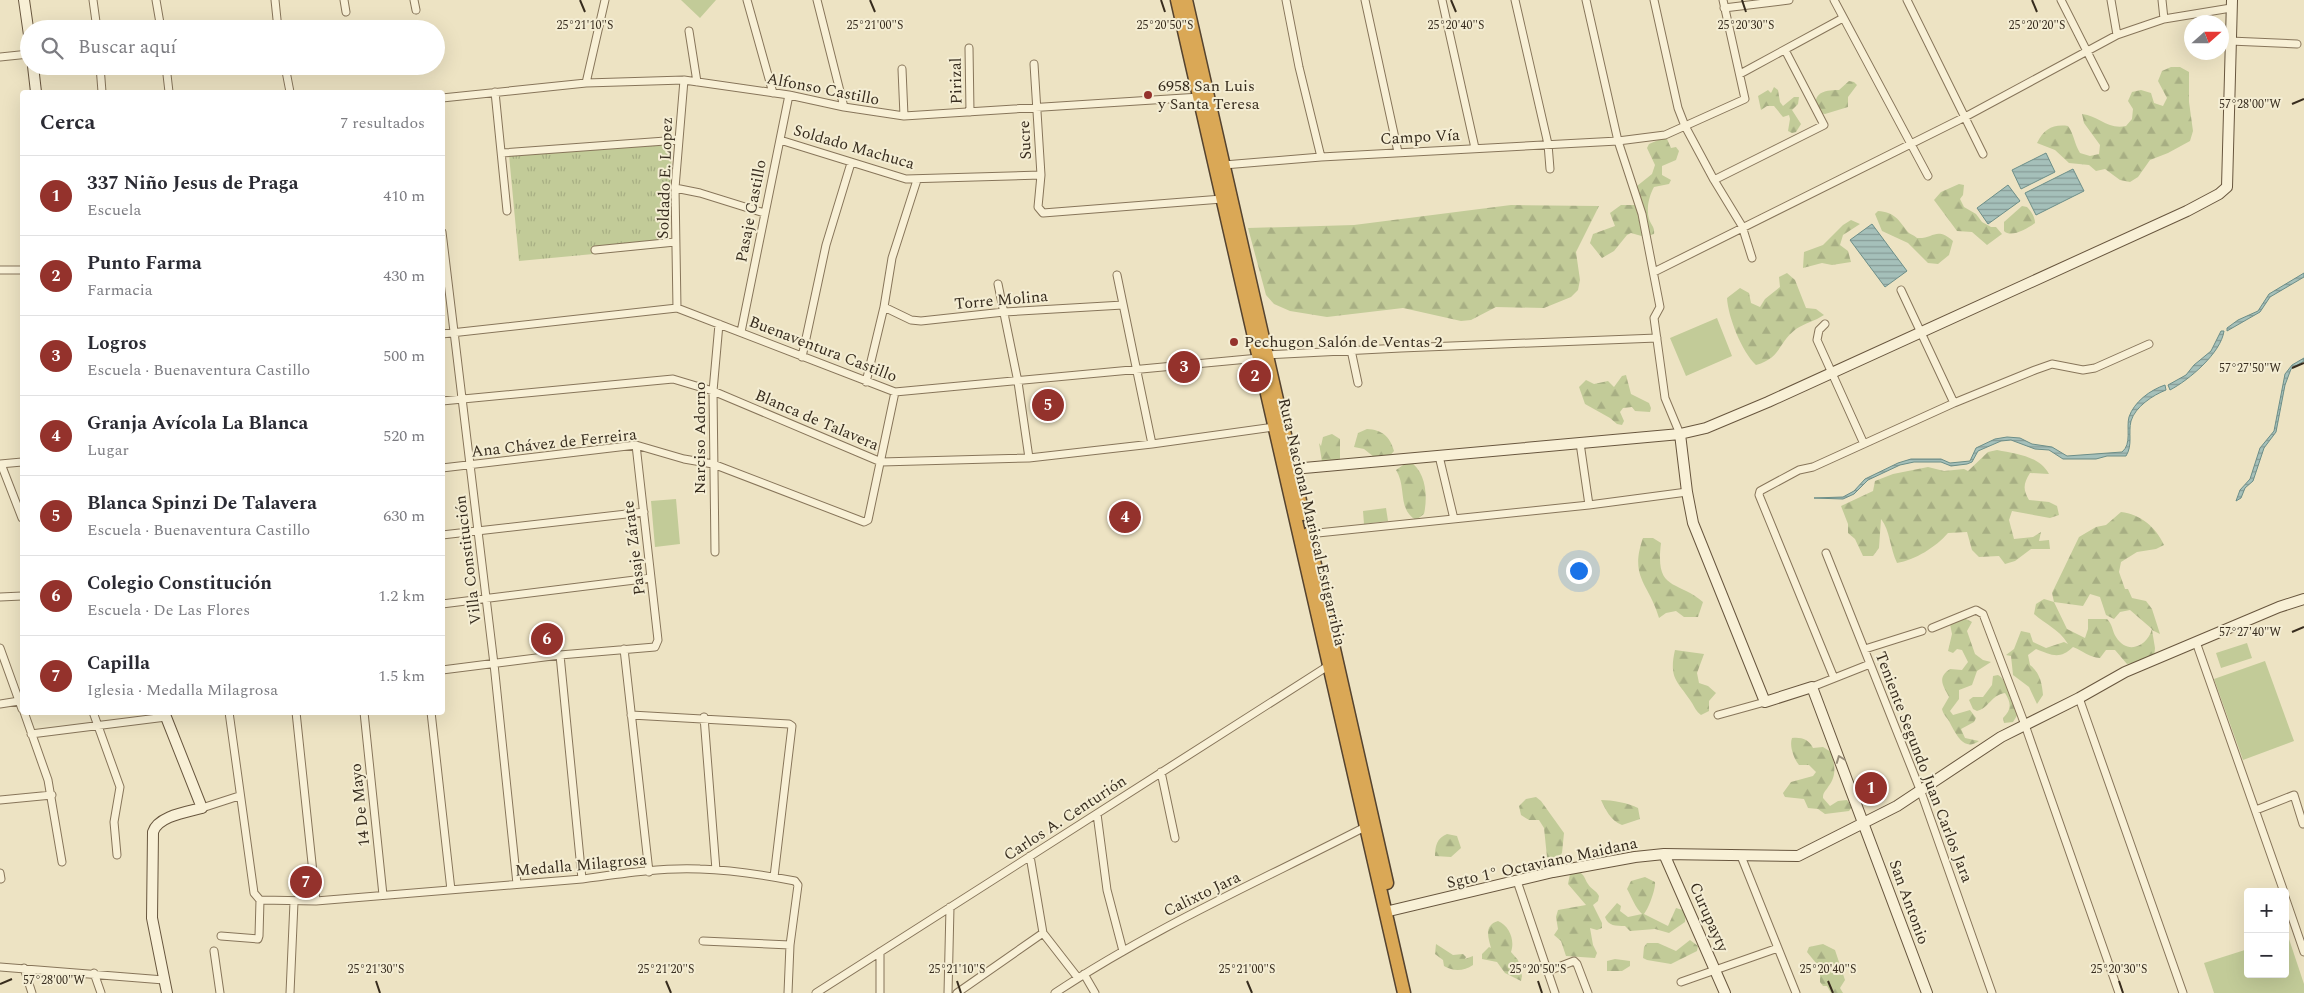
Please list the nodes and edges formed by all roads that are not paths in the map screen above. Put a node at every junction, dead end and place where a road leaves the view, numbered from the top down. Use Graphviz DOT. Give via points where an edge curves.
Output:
graph roads {
  1 [pos="24,0"];
  2 [pos="93,0"];
  3 [pos="156,0"];
  4 [pos="275,0"];
  5 [pos="344,0"];
  6 [pos="414,0"];
  7 [pos="605,0"];
  8 [pos="747,0"];
  9 [pos="817,0"];
  10 [pos="1177,0"];
  11 [pos="1186,0"];
  12 [pos="1286,0"];
  13 [pos="1365,0"];
  14 [pos="1442,0"];
  15 [pos="1515,0"];
  16 [pos="1586,0"];
  17 [pos="1654,0"];
  18 [pos="1790,0"];
  19 [pos="1834,0"];
  20 [pos="1906,0"];
  21 [pos="2061,0"];
  22 [pos="2111,0"];
  23 [pos="2162,0"];
  24 [pos="1724,4"];
  25 [pos="2231,4"];
  26 [pos="416,10"];
  27 [pos="346,12"];
  28 [pos="1843,18"];
  29 [pos="2164,19"];
  30 [pos="27,20"];
  31 [pos="95,20"];
  32 [pos="159,20"];
  33 [pos="277,20"];
  34 [pos="689,31"];
  35 [pos="2117,35"];
  36 [pos="2230,41"];
  37 [pos="2297,44"];
  38 [pos="968,48"];
  39 [pos="1785,50"];
  40 [pos="2086,50"];
  41 [pos="20,55"];
  42 [pos="0,57"];
  43 [pos="1034,64"];
  44 [pos="902,69"];
  45 [pos="1740,74"];
  46 [pos="34,75"];
  47 [pos="101,75"];
  48 [pos="167,75"];
  49 [pos="287,75"];
  50 [pos="684,80"];
  51 [pos="697,82"];
  52 [pos="586,83"];
  53 [pos="2105,87"];
  54 [pos="36,90"];
  55 [pos="102,90"];
  56 [pos="170,90"];
  57 [pos="290,90"];
  58 [pos="495,92"];
  59 [pos="773,93"];
  60 [pos="789,95"];
  61 [pos="1200,97"];
  62 [pos="445,98"];
  63 [pos="844,108"];
  64 [pos="1037,109"];
  65 [pos="970,112"];
  66 [pos="904,116"];
  67 [pos="1965,117"];
  68 [pos="1686,126"];
  69 [pos="679,140"];
  70 [pos="780,140"];
  71 [pos="1618,141"];
  72 [pos="1548,144"];
  73 [pos="1911,144"];
  74 [pos="1475,148"];
  75 [pos="1398,152"];
  76 [pos="502,153"];
  77 [pos="1983,154"];
  78 [pos="1321,157"];
  79 [pos="851,163"];
  80 [pos="1224,165"];
  81 [pos="1550,169"];
  82 [pos="1041,175"];
  83 [pos="1928,176"];
  84 [pos="917,180"];
  85 [pos="1714,180"];
  86 [pos="675,188"];
  87 [pos="1222,199"];
  88 [pos="507,211"];
  89 [pos="764,213"];
  90 [pos="1742,226"];
  91 [pos="676,242"];
  92 [pos="595,250"];
  93 [pos="1752,258"];
  94 [pos="445,269"];
  95 [pos="0,270"];
  96 [pos="20,270"];
  97 [pos="1654,272"];
  98 [pos="1117,275"];
  99 [pos="998,284"];
  100 [pos="1901,290"];
  101 [pos="1123,305"];
  102 [pos="884,307"];
  103 [pos="677,308"];
  104 [pos="1004,312"];
  105 [pos="718,324"];
  106 [pos="1825,324"];
  107 [pos="455,332"];
  108 [pos="741,332"];
  109 [pos="1920,332"];
  110 [pos="445,334"];
  111 [pos="1657,338"];
  112 [pos="2149,344"];
  113 [pos="1351,350"];
  114 [pos="802,357"];
  115 [pos="1263,357"];
  116 [pos="1137,370"];
  117 [pos="1832,371"];
  118 [pos="866,382"];
  119 [pos="1018,382"];
  120 [pos="1358,384"];
  121 [pos="713,391"];
  122 [pos="895,392"];
  123 [pos="463,398"];
  124 [pos="445,401"];
  125 [pos="1954,403"];
  126 [pos="1274,427"];
  127 [pos="1680,434"];
  128 [pos="1580,443"];
  129 [pos="1152,444"];
  130 [pos="1864,444"];
  131 [pos="636,445"];
  132 [pos="1439,456"];
  133 [pos="1029,458"];
  134 [pos="20,462"];
  135 [pos="880,462"];
  136 [pos="0,464"];
  137 [pos="470,464"];
  138 [pos="713,464"];
  139 [pos="445,468"];
  140 [pos="1293,469"];
  141 [pos="1687,492"];
  142 [pos="1589,505"];
  143 [pos="644,512"];
  144 [pos="20,513"];
  145 [pos="1454,519"];
  146 [pos="478,531"];
  147 [pos="1308,534"];
  148 [pos="445,535"];
  149 [pos="715,552"];
  150 [pos="1826,553"];
  151 [pos="651,578"];
  152 [pos="20,596"];
  153 [pos="0,597"];
  154 [pos="2304,599"];
  155 [pos="486,600"];
  156 [pos="445,604"];
  157 [pos="1932,628"];
  158 [pos="1922,631"];
  159 [pos="2196,642"];
  160 [pos="0,648"];
  161 [pos="624,649"];
  162 [pos="1865,649"];
  163 [pos="560,655"];
  164 [pos="494,664"];
  165 [pos="1870,664"];
  166 [pos="1328,666"];
  167 [pos="445,670"];
  168 [pos="1834,678"];
  169 [pos="1812,686"];
  170 [pos="2080,698"];
  171 [pos="19,701"];
  172 [pos="1765,702"];
  173 [pos="0,704"];
  174 [pos="24,715"];
  175 [pos="94,715"];
  176 [pos="165,715"];
  177 [pos="229,715"];
  178 [pos="296,715"];
  179 [pos="364,715"];
  180 [pos="431,715"];
  181 [pos="631,715"];
  182 [pos="1718,715"];
  183 [pos="704,717"];
  184 [pos="98,725"];
  185 [pos="2024,725"];
  186 [pos="31,734"];
  187 [pos="1161,772"];
  188 [pos="1921,792"];
  189 [pos="52,795"];
  190 [pos="239,796"];
  191 [pos="0,800"];
  192 [pos="202,808"];
  193 [pos="2256,810"];
  194 [pos="1096,814"];
  195 [pos="1863,821"];
  196 [pos="2303,824"];
  197 [pos="1365,827"];
  198 [pos="1175,838"];
  199 [pos="1664,854"];
  200 [pos="117,855"];
  201 [pos="1030,856"];
  202 [pos="1742,856"];
  203 [pos="62,862"];
  204 [pos="716,870"];
  205 [pos="649,872"];
  206 [pos="774,877"];
  207 [pos="582,879"];
  208 [pos="1517,882"];
  209 [pos="517,884"];
  210 [pos="2283,888"];
  211 [pos="451,890"];
  212 [pos="383,895"];
  213 [pos="258,898"];
  214 [pos="294,902"];
  215 [pos="316,902"];
  216 [pos="950,907"];
  217 [pos="2289,909"];
  218 [pos="1389,911"];
  219 [pos="1043,933"];
  220 [pos="221,936"];
  221 [pos="703,941"];
  222 [pos="790,945"];
  223 [pos="1778,948"];
  224 [pos="214,951"];
  225 [pos="1123,951"];
  226 [pos="880,952"];
  227 [pos="2304,952"];
  228 [pos="0,967"];
  229 [pos="24,968"];
  230 [pos="1716,970"];
  231 [pos="1548,971"];
  232 [pos="94,973"];
  233 [pos="1081,976"];
  234 [pos="164,980"];
  235 [pos="1681,982"];
  236 [pos="32,993"];
  237 [pos="100,993"];
  238 [pos="167,993"];
  239 [pos="220,993"];
  240 [pos="290,993"];
  241 [pos="788,993"];
  242 [pos="816,993"];
  243 [pos="880,993"];
  244 [pos="948,993"];
  245 [pos="958,993"];
  246 [pos="1055,993"];
  247 [pos="1095,993"];
  248 [pos="1404,993"];
  249 [pos="1412,993"];
  250 [pos="1556,993"];
  251 [pos="1588,993"];
  252 [pos="1726,993"];
  253 [pos="1796,993"];
  254 [pos="1927,993"];
  255 [pos="1992,993"];
  256 [pos="2119,993"];
  257 [pos="2183,993"];
  1 -- 30 [label="street"];
  2 -- 31 [label="street"];
  3 -- 32 [label="street"];
  4 -- 33 [label="street"];
  5 -- 27 [label="street"];
  6 -- 26 [label="street"];
  7 -- 52 [label="street"];
  8 -- 59 [label="street"];
  9 -- 63 [label="street"];
  10 -- 61 [label="highway, Ruta Nacional Mariscal Estigarribia"];
  11 -- 80 [label="highway, Ruta Nacional Mariscal Estigarribia"];
  12 -- 78 [label="street" via="1296,57"];
  13 -- 75 [label="street"];
  14 -- 74 [label="street"];
  15 -- 72 [label="street"];
  16 -- 71 [label="street"];
  17 -- 68 [label="street" via="1678,108"];
  18 -- 24 [label="street"];
  19 -- 28 [label="street"];
  20 -- 67 [label="street"];
  21 -- 40 [label="street"];
  22 -- 35 [label="street"];
  23 -- 29 [label="street"];
  24 -- 45 [label="street"];
  25 -- 29 [label="street"];
  25 -- 36 [label="street"];
  28 -- 39 [label="street"];
  28 -- 73 [label="street"];
  29 -- 35 [label="street"];
  34 -- 51 [label="street"];
  35 -- 40 [label="street"];
  36 -- 37 [label="street"];
  36 -- 109 [label="street" via="2227,187 2187,211"];
  38 -- 65 [label="street, Pirizal"];
  39 -- 45 [label="street"];
  39 -- 85 [label="street" via="1824,125"];
  40 -- 53 [label="street"];
  40 -- 67 [label="street"];
  41 -- 42 [label="street"];
  43 -- 64 [label="street, Sucre"];
  44 -- 66 [label="street"];
  45 -- 68 [label="street, Campo Vía" via="1745,98"];
  46 -- 54 [label="street"];
  47 -- 55 [label="street"];
  48 -- 56 [label="street"];
  49 -- 57 [label="street"];
  50 -- 51 [label="street, Alfonso Castillo"];
  50 -- 52 [label="street, Alfonso Castillo"];
  50 -- 69 [label="street, Soldado E. Lopez"];
  51 -- 59 [label="street, Alfonso Castillo"];
  52 -- 58 [label="street, Alfonso Castillo"];
  58 -- 62 [label="street, Alfonso Castillo"];
  58 -- 76 [label="street"];
  59 -- 60 [label="street, Alfonso Castillo"];
  60 -- 63 [label="street, Alfonso Castillo"];
  60 -- 70 [label="street, Pasaje Castillo"];
  61 -- 64 [label="street, Alfonso Castillo"];
  61 -- 87 [label="highway, Ruta Nacional Mariscal Estigarribia"];
  63 -- 66 [label="street, Alfonso Castillo"];
  64 -- 65 [label="street, Alfonso Castillo"];
  64 -- 82 [label="street, Sucre"];
  65 -- 66 [label="street, Alfonso Castillo"];
  67 -- 73 [label="street"];
  67 -- 77 [label="street"];
  68 -- 71 [label="street, Campo Vía" via="1665,135"];
  68 -- 85 [label="street"];
  69 -- 76 [label="street"];
  69 -- 86 [label="street, Soldado E. Lopez"];
  70 -- 79 [label="street, Soldado Machuca"];
  70 -- 89 [label="street, Pasaje Castillo"];
  71 -- 72 [label="street, Campo Vía"];
  71 -- 97 [label="street" via="1642,214"];
  72 -- 74 [label="street, Campo Vía"];
  72 -- 81 [label="street"];
  73 -- 83 [label="street"];
  73 -- 90 [label="street"];
  74 -- 75 [label="street, Campo Vía"];
  75 -- 78 [label="street, Campo Vía"];
  76 -- 88 [label="street"];
  78 -- 80 [label="street, Campo Vía"];
  79 -- 84 [label="street, Soldado Machuca"];
  79 -- 114 [label="street" via="826,246"];
  80 -- 115 [label="highway, Ruta Nacional Mariscal Estigarribia"];
  82 -- 84 [label="street, Soldado Machuca"];
  82 -- 87 [label="street, Sucre" via="1038,206 1043,213"];
  84 -- 102 [label="street" via="892,258"];
  85 -- 90 [label="street"];
  86 -- 89 [label="street"];
  86 -- 91 [label="street, Soldado E. Lopez"];
  87 -- 115 [label="highway, Ruta Nacional Mariscal Estigarribia"];
  89 -- 108 [label="street, Pasaje Castillo"];
  90 -- 93 [label="street"];
  90 -- 97 [label="street"];
  91 -- 92 [label="street"];
  91 -- 103 [label="street, Soldado E. Lopez"];
  94 -- 107 [label="street, Villa Constitución"];
  95 -- 96 [label="street"];
  97 -- 111 [label="street" via="1660,307 1654,318"];
  98 -- 101 [label="street"];
  99 -- 104 [label="street"];
  100 -- 109 [label="street"];
  101 -- 104 [label="street, Torre Molina"];
  101 -- 116 [label="street"];
  102 -- 104 [label="street, Torre Molina" via="910,320"];
  102 -- 118 [label="street"];
  103 -- 105 [label="street, Buenaventura Castillo"];
  103 -- 107 [label="street, Buenaventura Castillo"];
  104 -- 119 [label="street"];
  105 -- 108 [label="street, Buenaventura Castillo"];
  105 -- 121 [label="street, Narciso Adorno"];
  106 -- 117 [label="street" via="1819,330 1817,340"];
  107 -- 110 [label="street, Buenaventura Castillo"];
  107 -- 123 [label="street, Villa Constitución"];
  108 -- 114 [label="street, Buenaventura Castillo"];
  109 -- 117 [label="street"];
  109 -- 125 [label="street"];
  111 -- 113 [label="street, Buenaventura Castillo"];
  111 -- 127 [label="street" via="1665,398"];
  112 -- 125 [label="street" via="2094,368 2083,370 2052,364"];
  113 -- 115 [label="street, Buenaventura Castillo"];
  113 -- 120 [label="street"];
  114 -- 118 [label="street, Buenaventura Castillo"];
  115 -- 116 [label="street, Buenaventura Castillo"];
  115 -- 126 [label="highway, Ruta Nacional Mariscal Estigarribia"];
  115 -- 140 [label="highway, Ruta Nacional Mariscal Estigarribia"];
  116 -- 119 [label="street, Buenaventura Castillo"];
  116 -- 129 [label="street"];
  117 -- 127 [label="street" via="1706,428"];
  117 -- 130 [label="street"];
  118 -- 122 [label="street, Buenaventura Castillo"];
  119 -- 122 [label="street, Buenaventura Castillo"];
  119 -- 133 [label="street"];
  121 -- 123 [label="street, Blanca de Talavera" via="665,379"];
  121 -- 135 [label="street, Blanca de Talavera"];
  121 -- 138 [label="street, Narciso Adorno"];
  122 -- 135 [label="street"];
  123 -- 124 [label="street, Blanca de Talavera"];
  123 -- 137 [label="street, Villa Constitución"];
  125 -- 130 [label="street"];
  126 -- 129 [label="street, Blanca de Talavera"];
  126 -- 166 [label="highway, Ruta Nacional Mariscal Estigarribia"];
  127 -- 128 [label="street"];
  127 -- 141 [label="street"];
  128 -- 132 [label="street"];
  128 -- 142 [label="street"];
  129 -- 133 [label="street, Blanca de Talavera"];
  130 -- 168 [label="street" via="1763,487 1758,495"];
  131 -- 137 [label="street, Ana Chávez de Ferreira"];
  131 -- 138 [label="street, Ana Chávez de Ferreira"];
  131 -- 143 [label="street, Pasaje Zárate"];
  132 -- 140 [label="street"];
  132 -- 145 [label="street"];
  133 -- 135 [label="street, Blanca de Talavera"];
  134 -- 136 [label="street"];
  135 -- 138 [label="street, Ana Chávez de Ferreira" via="868,520 864,522"];
  136 -- 144 [label="street"];
  137 -- 139 [label="street, Ana Chávez de Ferreira"];
  137 -- 146 [label="street, Villa Constitución"];
  138 -- 149 [label="street, Narciso Adorno"];
  140 -- 147 [label="highway, Ruta Nacional Mariscal Estigarribia"];
  141 -- 142 [label="street"];
  141 -- 172 [label="street" via="1698,536"];
  142 -- 145 [label="street"];
  143 -- 146 [label="street"];
  143 -- 151 [label="street, Pasaje Zárate"];
  145 -- 147 [label="street"];
  146 -- 148 [label="street"];
  146 -- 155 [label="street, Villa Constitución"];
  147 -- 218 [label="highway, Ruta Nacional Mariscal Estigarribia"];
  150 -- 162 [label="street, Teniente Segundo Juan Carlos Jara"];
  151 -- 155 [label="street"];
  151 -- 161 [label="street, Pasaje Zárate" via="658,640 655,647"];
  152 -- 153 [label="street"];
  154 -- 159 [label="street, Sgto 1° Octaviano Maidana"];
  155 -- 156 [label="street"];
  155 -- 164 [label="street, Villa Constitución"];
  157 -- 185 [label="street" via="1976,610 1983,614"];
  158 -- 162 [label="street"];
  159 -- 170 [label="street, Sgto 1° Octaviano Maidana" via="2125,672"];
  159 -- 193 [label="street"];
  160 -- 171 [label="street"];
  161 -- 163 [label="street"];
  161 -- 181 [label="street"];
  162 -- 165 [label="street, Teniente Segundo Juan Carlos Jara"];
  163 -- 164 [label="street"];
  163 -- 207 [label="street"];
  164 -- 167 [label="street"];
  164 -- 209 [label="street, Villa Constitución"];
  165 -- 168 [label="street"];
  165 -- 188 [label="street, Teniente Segundo Juan Carlos Jara"];
  166 -- 187 [label="street, Carlos A. Centurión"];
  166 -- 197 [label="highway, Ruta Nacional Mariscal Estigarribia"];
  168 -- 169 [label="street"];
  169 -- 172 [label="street"];
  195 -- 169 [label="street, San Antonio, one-way"];
  170 -- 185 [label="street, Sgto 1° Octaviano Maidana"];
  170 -- 257 [label="street"];
  171 -- 173 [label="street"];
  172 -- 182 [label="street"];
  174 -- 186 [label="street"];
  175 -- 184 [label="street"];
  176 -- 184 [label="street"];
  176 -- 192 [label="street"];
  177 -- 190 [label="street"];
  178 -- 215 [label="street"];
  179 -- 212 [label="street, 14 De Mayo"];
  180 -- 211 [label="street"];
  181 -- 183 [label="street"];
  181 -- 205 [label="street"];
  183 -- 204 [label="street"];
  183 -- 206 [label="street" via="792,726"];
  184 -- 186 [label="street"];
  184 -- 200 [label="street" via="120,787 114,822"];
  185 -- 188 [label="street, Sgto 1° Octaviano Maidana"];
  185 -- 256 [label="street"];
  186 -- 189 [label="street"];
  187 -- 194 [label="street, Carlos A. Centurión"];
  187 -- 198 [label="street"];
  188 -- 195 [label="street, Sgto 1° Octaviano Maidana"];
  188 -- 255 [label="street, Teniente Segundo Juan Carlos Jara"];
  189 -- 191 [label="street"];
  189 -- 203 [label="street"];
  190 -- 192 [label="street"];
  190 -- 213 [label="street"];
  192 -- 234 [label="street" via="161,821 153,832 152,918"];
  193 -- 196 [label="street" via="2294,795"];
  193 -- 210 [label="street"];
  194 -- 201 [label="street, Carlos A. Centurión"];
  194 -- 225 [label="street" via="1107,890"];
  195 -- 202 [label="street, Sgto 1° Octaviano Maidana" via="1798,856"];
  195 -- 254 [label="street, San Antonio"];
  197 -- 218 [label="highway, Ruta Nacional Mariscal Estigarribia"];
  197 -- 225 [label="street, Calixto Jara" via="1217,903 1188,914"];
  199 -- 202 [label="street, Sgto 1° Octaviano Maidana"];
  199 -- 208 [label="street, Sgto 1° Octaviano Maidana" via="1602,863"];
  199 -- 230 [label="street, Curupayty"];
  201 -- 216 [label="street, Carlos A. Centurión"];
  201 -- 219 [label="street"];
  202 -- 223 [label="street"];
  204 -- 205 [label="street, Medalla Milagrosa"];
  204 -- 206 [label="street, Medalla Milagrosa"];
  205 -- 207 [label="street, Medalla Milagrosa"];
  206 -- 222 [label="street, Medalla Milagrosa" via="797,882"];
  207 -- 209 [label="street, Medalla Milagrosa"];
  208 -- 218 [label="street, Sgto 1° Octaviano Maidana"];
  208 -- 231 [label="street"];
  209 -- 211 [label="street, Medalla Milagrosa"];
  211 -- 212 [label="street, Medalla Milagrosa"];
  212 -- 215 [label="street, Medalla Milagrosa"];
  213 -- 214 [label="street, Medalla Milagrosa"];
  213 -- 220 [label="street" via="258,939"];
  214 -- 215 [label="street, Medalla Milagrosa"];
  214 -- 240 [label="street"];
  216 -- 226 [label="street, Carlos A. Centurión"];
  216 -- 244 [label="street"];
  217 -- 227 [label="street"];
  218 -- 248 [label="highway, Ruta Nacional Mariscal Estigarribia"];
  218 -- 249 [label="highway, Ruta Nacional Mariscal Estigarribia"];
  219 -- 233 [label="street"];
  219 -- 245 [label="street"];
  221 -- 222 [label="street"];
  222 -- 241 [label="street, Medalla Milagrosa"];
  223 -- 230 [label="street"];
  223 -- 253 [label="street"];
  224 -- 239 [label="street"];
  225 -- 233 [label="street, Calixto Jara"];
  226 -- 242 [label="street, Carlos A. Centurión"];
  226 -- 243 [label="street"];
  228 -- 229 [label="street"];
  229 -- 232 [label="street"];
  229 -- 236 [label="street"];
  230 -- 235 [label="street"];
  230 -- 252 [label="street, Curupayty"];
  231 -- 250 [label="street"];
  231 -- 251 [label="street" via="1574,961"];
  232 -- 234 [label="street"];
  232 -- 237 [label="street"];
  233 -- 246 [label="street, Calixto Jara"];
  233 -- 247 [label="street"];
  234 -- 238 [label="street"];
}
